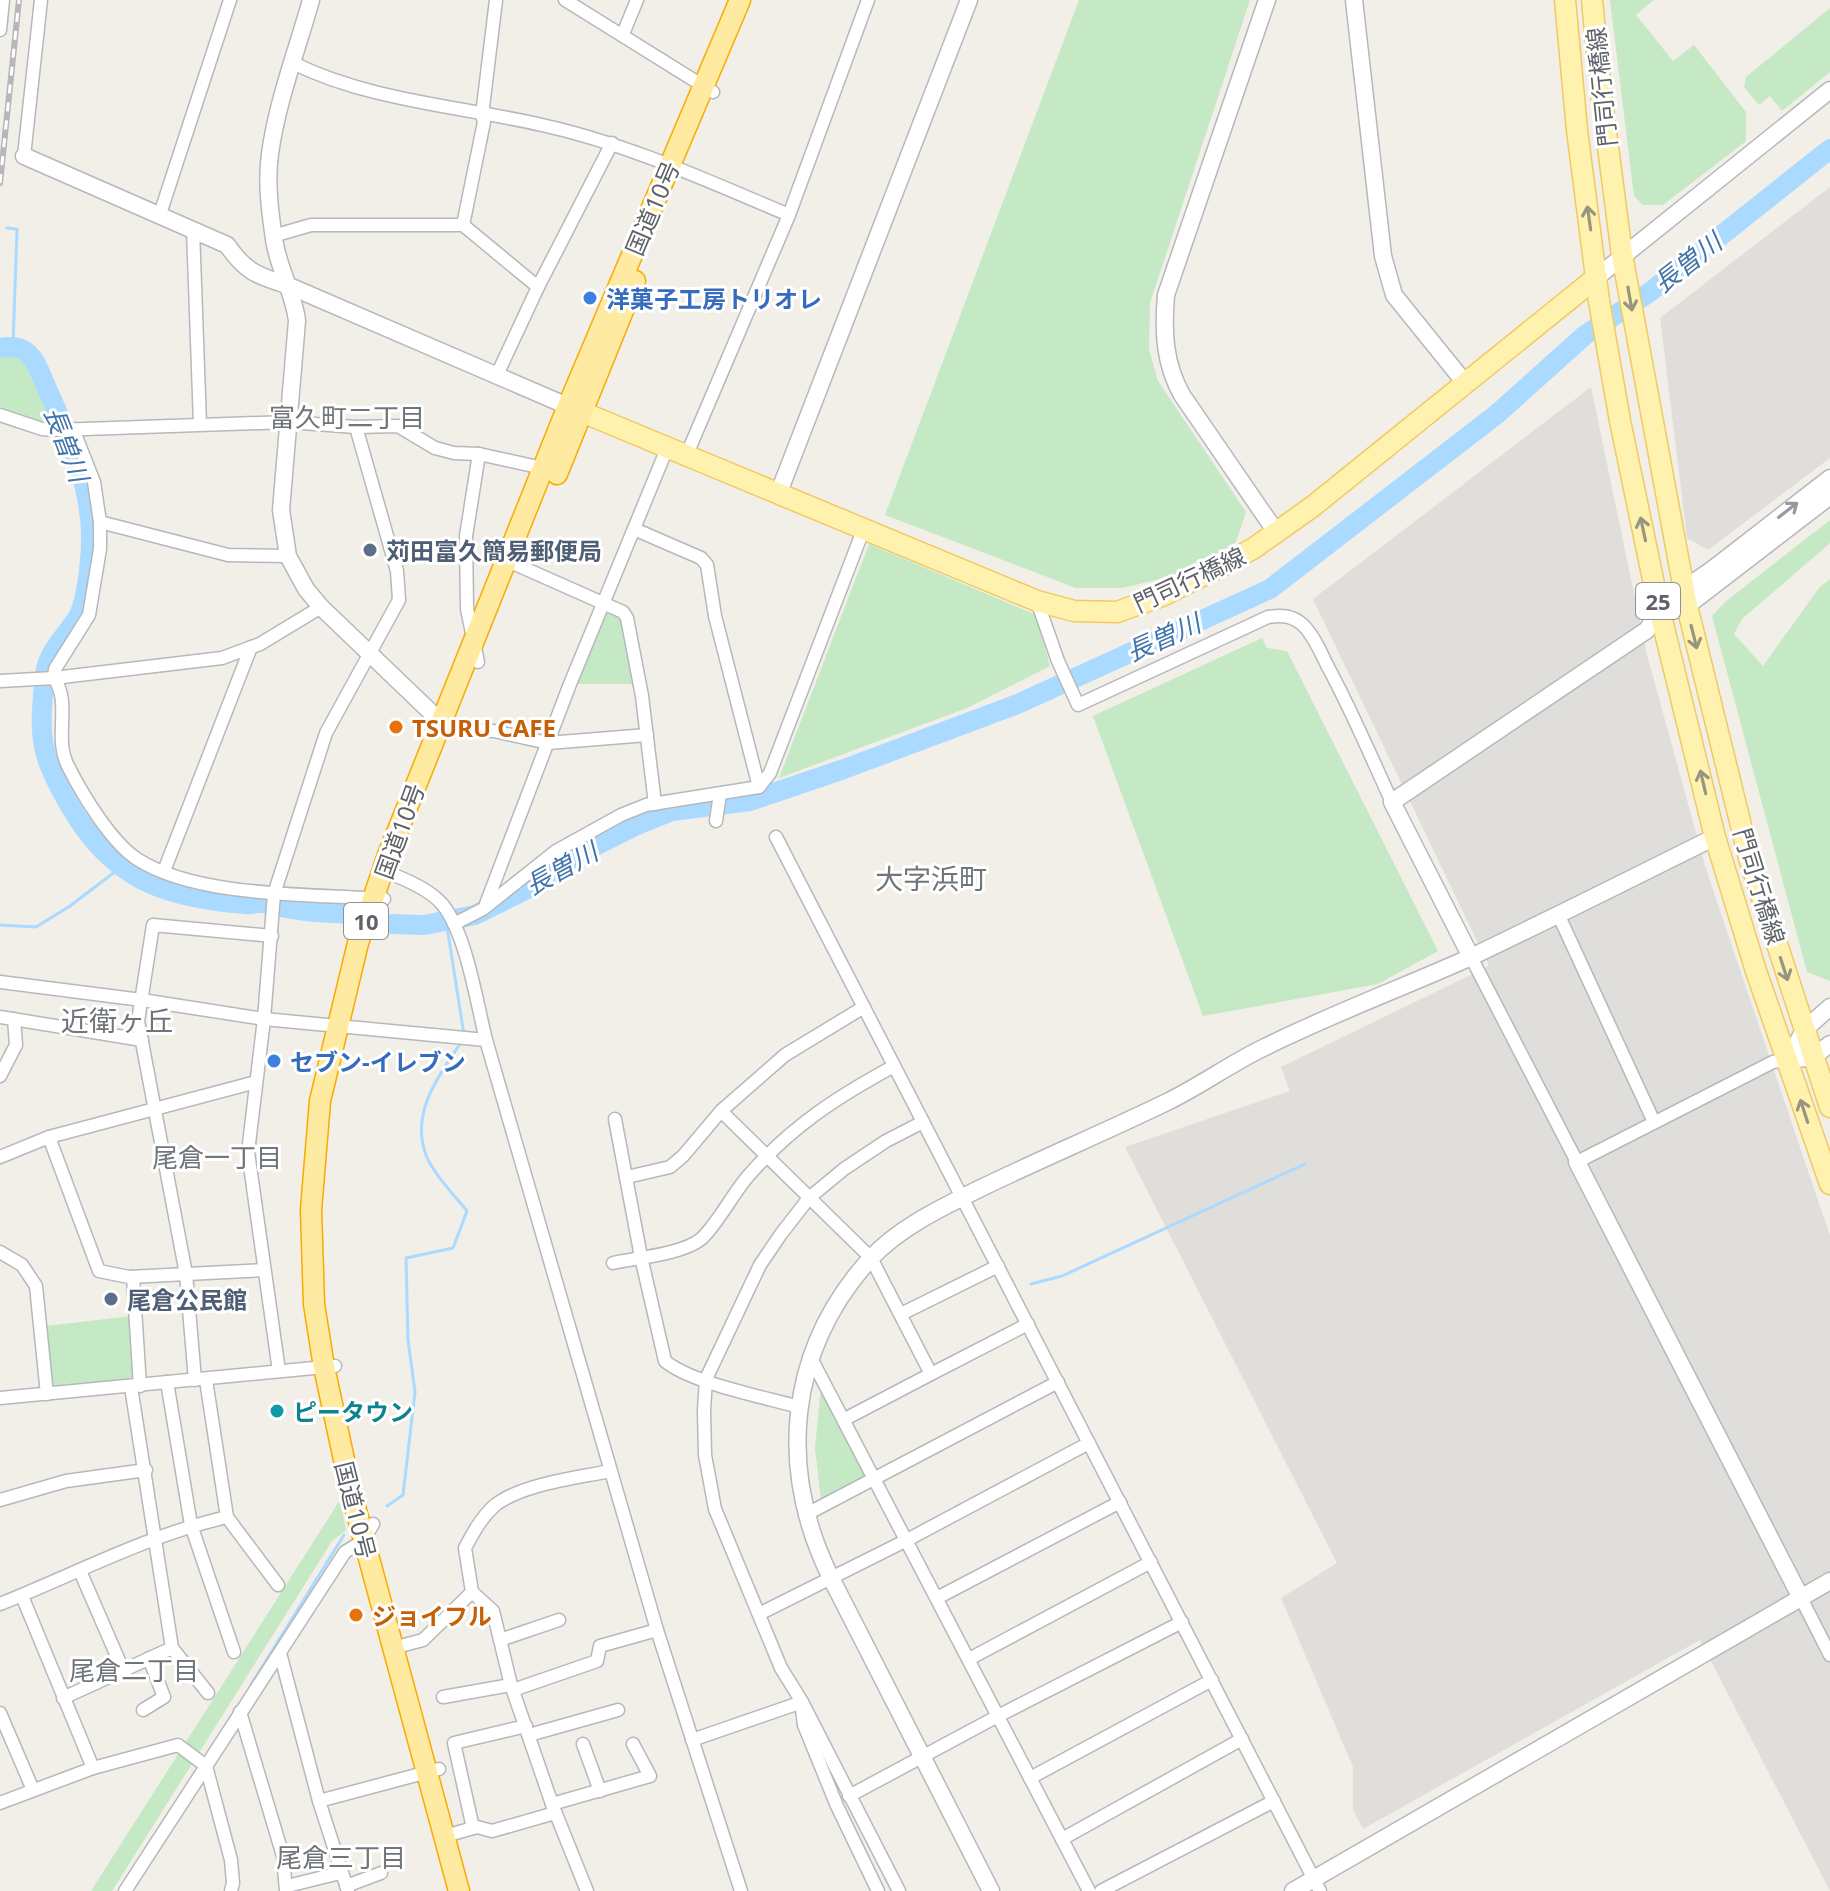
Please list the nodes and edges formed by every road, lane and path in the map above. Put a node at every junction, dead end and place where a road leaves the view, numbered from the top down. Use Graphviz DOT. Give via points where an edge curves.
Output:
graph roads {
  1 [pos="3,0"];
  2 [pos="41,0"];
  3 [pos="230,0"];
  4 [pos="311,0"];
  5 [pos="496,0"];
  6 [pos="565,0"];
  7 [pos="637,0"];
  8 [pos="740,0"];
  9 [pos="751,0"];
  10 [pos="868,0"];
  11 [pos="969,0"];
  12 [pos="1267,0"];
  13 [pos="1354,0"];
  14 [pos="1565,0"];
  15 [pos="1592,0"];
  16 [pos="0,30"];
  17 [pos="623,34"];
  18 [pos="293,63"];
  19 [pos="708,89"];
  20 [pos="1830,90"];
  21 [pos="482,115"];
  22 [pos="612,143"];
  23 [pos="24,156"];
  24 [pos="676,167"];
  25 [pos="160,214"];
  26 [pos="789,215"];
  27 [pos="463,225"];
  28 [pos="193,229"];
  29 [pos="273,236"];
  30 [pos="1622,255"];
  31 [pos="1597,277"];
  32 [pos="287,285"];
  33 [pos="538,287"];
  34 [pos="496,377"];
  35 [pos="1465,383"];
  36 [pos="575,409"];
  37 [pos="0,415"];
  38 [pos="288,422"];
  39 [pos="200,424"];
  40 [pos="356,427"];
  41 [pos="66,430"];
  42 [pos="668,446"];
  43 [pos="479,454"];
  44 [pos="687,454"];
  45 [pos="551,470"];
  46 [pos="1830,478"];
  47 [pos="779,492"];
  48 [pos="1830,496"];
  49 [pos="100,522"];
  50 [pos="864,528"];
  51 [pos="634,529"];
  52 [pos="1276,532"];
  53 [pos="288,556"];
  54 [pos="517,565"];
  55 [pos="1685,596"];
  56 [pos="1037,601"];
  57 [pos="604,605"];
  58 [pos="321,607"];
  59 [pos="1659,608"];
  60 [pos="251,647"];
  61 [pos="476,652"];
  62 [pos="370,654"];
  63 [pos="54,678"];
  64 [pos="0,681"];
  65 [pos="444,724"];
  66 [pos="647,735"];
  67 [pos="548,743"];
  68 [pos="759,787"];
  69 [pos="719,798"];
  70 [pos="1392,802"];
  71 [pos="655,804"];
  72 [pos="716,821"];
  73 [pos="776,837"];
  74 [pos="1715,837"];
  75 [pos="164,871"];
  76 [pos="388,872"];
  77 [pos="274,894"];
  78 [pos="379,899"];
  79 [pos="483,909"];
  80 [pos="1558,914"];
  81 [pos="454,924"];
  82 [pos="272,936"];
  83 [pos="1471,957"];
  84 [pos="0,982"];
  85 [pos="142,1000"];
  86 [pos="864,1007"];
  87 [pos="1830,1007"];
  88 [pos="0,1017"];
  89 [pos="14,1019"];
  90 [pos="264,1019"];
  91 [pos="343,1026"];
  92 [pos="1804,1030"];
  93 [pos="142,1040"];
  94 [pos="486,1040"];
  95 [pos="1830,1044"];
  96 [pos="1813,1057"];
  97 [pos="1788,1060"];
  98 [pos="894,1066"];
  99 [pos="0,1076"];
  100 [pos="256,1082"];
  101 [pos="1830,1107"];
  102 [pos="155,1109"];
  103 [pos="721,1111"];
  104 [pos="615,1119"];
  105 [pos="923,1122"];
  106 [pos="1654,1122"];
  107 [pos="49,1137"];
  108 [pos="766,1155"];
  109 [pos="0,1157"];
  110 [pos="1577,1162"];
  111 [pos="627,1177"];
  112 [pos="1830,1184"];
  113 [pos="963,1197"];
  114 [pos="809,1198"];
  115 [pos="0,1252"];
  116 [pos="641,1257"];
  117 [pos="871,1258"];
  118 [pos="613,1263"];
  119 [pos="998,1266"];
  120 [pos="264,1270"];
  121 [pos="186,1274"];
  122 [pos="133,1277"];
  123 [pos="901,1314"];
  124 [pos="1028,1324"];
  125 [pos="812,1360"];
  126 [pos="330,1367"];
  127 [pos="279,1371"];
  128 [pos="931,1374"];
  129 [pos="706,1379"];
  130 [pos="200,1380"];
  131 [pos="167,1382"];
  132 [pos="1058,1382"];
  133 [pos="136,1386"];
  134 [pos="47,1394"];
  135 [pos="0,1398"];
  136 [pos="799,1407"];
  137 [pos="845,1419"];
  138 [pos="1089,1443"];
  139 [pos="146,1470"];
  140 [pos="610,1471"];
  141 [pos="876,1479"];
  142 [pos="0,1500"];
  143 [pos="1120,1502"];
  144 [pos="805,1515"];
  145 [pos="227,1517"];
  146 [pos="191,1525"];
  147 [pos="368,1533"];
  148 [pos="154,1539"];
  149 [pos="907,1540"];
  150 [pos="1151,1562"];
  151 [pos="80,1571"];
  152 [pos="831,1578"];
  153 [pos="1830,1581"];
  154 [pos="278,1585"];
  155 [pos="472,1592"];
  156 [pos="22,1596"];
  157 [pos="937,1598"];
  158 [pos="1801,1598"];
  159 [pos="0,1604"];
  160 [pos="759,1614"];
  161 [pos="559,1620"];
  162 [pos="1182,1622"];
  163 [pos="657,1630"];
  164 [pos="500,1640"];
  165 [pos="404,1645"];
  166 [pos="172,1648"];
  167 [pos="234,1652"];
  168 [pos="280,1653"];
  169 [pos="1830,1655"];
  170 [pos="149,1658"];
  171 [pos="969,1659"];
  172 [pos="123,1670"];
  173 [pos="1212,1680"];
  174 [pos="512,1687"];
  175 [pos="208,1693"];
  176 [pos="443,1697"];
  177 [pos="63,1698"];
  178 [pos="802,1702"];
  179 [pos="143,1710"];
  180 [pos="618,1710"];
  181 [pos="240,1712"];
  182 [pos="0,1713"];
  183 [pos="998,1716"];
  184 [pos="528,1731"];
  185 [pos="1242,1739"];
  186 [pos="692,1740"];
  187 [pos="583,1744"];
  188 [pos="633,1744"];
  189 [pos="922,1757"];
  190 [pos="206,1766"];
  191 [pos="93,1768"];
  192 [pos="433,1771"];
  193 [pos="1030,1778"];
  194 [pos="33,1790"];
  195 [pos="600,1791"];
  196 [pos="849,1796"];
  197 [pos="319,1801"];
  198 [pos="1274,1801"];
  199 [pos="0,1803"];
  200 [pos="554,1809"];
  201 [pos="458,1832"];
  202 [pos="1062,1839"];
  203 [pos="340,1873"];
  204 [pos="381,1873"];
  205 [pos="1317,1885"];
  206 [pos="286,1888"];
  207 [pos="347,1888"];
  208 [pos="125,1891"];
  209 [pos="231,1891"];
  210 [pos="459,1891"];
  211 [pos="472,1891"];
  212 [pos="587,1891"];
  213 [pos="741,1891"];
  214 [pos="878,1891"];
  215 [pos="899,1891"];
  216 [pos="991,1891"];
  217 [pos="1089,1891"];
  218 [pos="1101,1891"];
  219 [pos="1293,1891"];
  1 -- 16 [label="street"];
  2 -- 23 [label="street"];
  3 -- 25 [label="street"];
  4 -- 18 [label="street"];
  5 -- 21 [label="street"];
  6 -- 17 [label="street"];
  7 -- 17 [label="street"];
  8 -- 19 [label="highway, 国道10号 / 10"];
  9 -- 19 [label="highway, 国道10号 / 10"];
  10 -- 26 [label="street"];
  11 -- 47 [label="street"];
  12 -- 52 [label="street" via="1166,295 1164,336 1172,377 1182,395"];
  13 -- 35 [label="street" via="1388,279 1394,295"];
  31 -- 14 [label="main road, 門司行橋線 / 25, one-way"];
  15 -- 30 [label="main road, 門司行橋線 / 25"];
  17 -- 19 [label="street"];
  18 -- 21 [label="street" via="327,79"];
  18 -- 29 [label="street" via="270,155"];
  19 -- 24 [label="highway, 国道10号 / 10"];
  20 -- 30 [label="street"];
  21 -- 22 [label="street"];
  21 -- 27 [label="street"];
  22 -- 24 [label="street"];
  22 -- 33 [label="street"];
  23 -- 25 [label="street"];
  24 -- 26 [label="street"];
  24 -- 36 [label="highway, 国道10号 / 10"];
  25 -- 28 [label="street"];
  26 -- 44 [label="street"];
  27 -- 29 [label="street" via="311,225"];
  27 -- 33 [label="street"];
  28 -- 32 [label="street" via="227,245 241,265 260,277"];
  28 -- 39 [label="street"];
  29 -- 32 [label="street"];
  30 -- 31 [label="street"];
  30 -- 55 [label="main road, 門司行橋線 / 25, one-way"];
  31 -- 35 [label="main road, 門司行橋線"];
  59 -- 31 [label="main road, 門司行橋線 / 25, one-way"];
  32 -- 34 [label="street"];
  32 -- 38 [label="street" via="297,321"];
  33 -- 34 [label="street"];
  34 -- 36 [label="street"];
  35 -- 52 [label="main road, 門司行橋線"];
  36 -- 42 [label="main road, 門司行橋線"];
  36 -- 45 [label="highway, 国道10号 / 10"];
  37 -- 41 [label="street" via="42,429"];
  38 -- 39 [label="street"];
  38 -- 40 [label="street"];
  38 -- 53 [label="street" via="281,510"];
  39 -- 41 [label="street"];
  40 -- 43 [label="street" via="398,426 435,448"];
  40 -- 62 [label="street" via="399,587 399,600"];
  41 -- 49 [label="street" via="94,482"];
  42 -- 44 [label="main road, 門司行橋線"];
  42 -- 51 [label="street"];
  43 -- 45 [label="street"];
  43 -- 61 [label="street" via="466,536 467,609"];
  44 -- 47 [label="main road, 門司行橋線"];
  45 -- 54 [label="highway, 国道10号 / 10"];
  45 -- 61 [label="highway, 国道10号 / 10"];
  55 -- 46 [label="street, one-way"];
  47 -- 50 [label="main road, 門司行橋線"];
  48 -- 55 [label="street"];
  49 -- 53 [label="street" via="228,555"];
  49 -- 63 [label="street" via="89,615"];
  50 -- 56 [label="main road, 門司行橋線"];
  50 -- 68 [label="street" via="770,773"];
  51 -- 57 [label="street"];
  51 -- 68 [label="street" via="707,565"];
  52 -- 56 [label="main road, 門司行橋線" via="1194,582 1117,612 1074,611"];
  53 -- 58 [label="street"];
  54 -- 57 [label="street"];
  54 -- 61 [label="highway, 国道10号 / 10"];
  55 -- 59 [label="street"];
  55 -- 92 [label="main road, 門司行橋線 / 25, one-way" via="1749,858"];
  56 -- 70 [label="street" via="1078,705 1268,617 1293,618 1313,638"];
  57 -- 66 [label="street" via="627,618"];
  57 -- 67 [label="street"];
  58 -- 60 [label="street"];
  58 -- 62 [label="street"];
  59 -- 70 [label="street" via="1647,630"];
  74 -- 59 [label="main road, 門司行橋線 / 25, one-way"];
  60 -- 63 [label="street" via="222,658"];
  60 -- 75 [label="street"];
  61 -- 65 [label="highway, 国道10号 / 10"];
  62 -- 65 [label="street"];
  62 -- 77 [label="street" via="326,733"];
  63 -- 64 [label="street"];
  63 -- 75 [label="street" via="62,691 61,749 68,766 126,850"];
  65 -- 67 [label="street"];
  65 -- 76 [label="highway, 国道10号 / 10"];
  66 -- 67 [label="street"];
  66 -- 71 [label="street"];
  67 -- 79 [label="street"];
  68 -- 69 [label="street"];
  69 -- 71 [label="street"];
  69 -- 72 [label="street"];
  70 -- 83 [label="street"];
  71 -- 79 [label="street" via="621,815 556,851"];
  73 -- 86 [label="street"];
  74 -- 80 [label="street"];
  74 -- 97 [label="main road, 門司行橋線 / 25"];
  75 -- 77 [label="street"];
  76 -- 78 [label="highway, 国道10号 / 10"];
  76 -- 81 [label="street" via="442,903"];
  77 -- 78 [label="street"];
  77 -- 82 [label="street"];
  78 -- 91 [label="highway, 国道10号 / 10" via="358,943"];
  79 -- 81 [label="street"];
  80 -- 83 [label="street"];
  80 -- 106 [label="street"];
  81 -- 94 [label="street"];
  82 -- 85 [label="street" via="153,925"];
  82 -- 90 [label="street"];
  83 -- 110 [label="street"];
  83 -- 113 [label="street" via="1262,1048 1169,1101"];
  84 -- 85 [label="street"];
  85 -- 90 [label="street"];
  85 -- 93 [label="street"];
  86 -- 98 [label="street"];
  86 -- 103 [label="street" via="785,1055"];
  87 -- 92 [label="street"];
  88 -- 89 [label="street"];
  89 -- 93 [label="street"];
  89 -- 99 [label="street" via="16,1045"];
  90 -- 91 [label="street"];
  90 -- 100 [label="street"];
  91 -- 94 [label="street"];
  91 -- 126 [label="highway, 国道10号 / 10" via="320,1101 311,1210 314,1304"];
  92 -- 96 [label="main road, 門司行橋線 / 25"];
  92 -- 97 [label="street"];
  93 -- 102 [label="street"];
  94 -- 140 [label="street"];
  95 -- 96 [label="street"];
  96 -- 97 [label="street"];
  96 -- 101 [label="main road, 門司行橋線 / 25"];
  97 -- 106 [label="street" via="1773,1062"];
  112 -- 97 [label="main road, 門司行橋線 / 25, one-way"];
  98 -- 105 [label="street"];
  98 -- 108 [label="street" via="805,1120"];
  100 -- 102 [label="street"];
  100 -- 120 [label="street" via="248,1152"];
  102 -- 107 [label="street"];
  102 -- 121 [label="street"];
  103 -- 108 [label="street"];
  103 -- 111 [label="street" via="670,1167"];
  104 -- 111 [label="street"];
  105 -- 113 [label="street"];
  105 -- 114 [label="street" via="855,1162"];
  106 -- 110 [label="street"];
  107 -- 109 [label="street"];
  107 -- 122 [label="street" via="99,1271"];
  108 -- 114 [label="street"];
  108 -- 116 [label="street" via="700,1240"];
  110 -- 158 [label="street"];
  111 -- 116 [label="street"];
  113 -- 117 [label="street" via="903,1230"];
  113 -- 119 [label="street"];
  114 -- 117 [label="street"];
  114 -- 129 [label="street" via="760,1265"];
  115 -- 134 [label="street" via="22,1265 36,1286"];
  116 -- 118 [label="street"];
  116 -- 129 [label="street" via="665,1361"];
  117 -- 123 [label="street"];
  117 -- 125 [label="street" via="826,1324"];
  119 -- 123 [label="street"];
  119 -- 124 [label="street"];
  120 -- 121 [label="street"];
  120 -- 127 [label="street"];
  121 -- 122 [label="street"];
  121 -- 130 [label="street"];
  122 -- 133 [label="street"];
  123 -- 128 [label="street"];
  124 -- 128 [label="street"];
  124 -- 132 [label="street"];
  125 -- 136 [label="street"];
  125 -- 137 [label="street"];
  126 -- 127 [label="street"];
  126 -- 147 [label="highway, 国道10号 / 10" via="334,1421"];
  127 -- 130 [label="street"];
  128 -- 137 [label="street"];
  129 -- 136 [label="street"];
  129 -- 160 [label="street" via="708,1483"];
  130 -- 131 [label="street"];
  130 -- 145 [label="street"];
  131 -- 133 [label="street"];
  131 -- 146 [label="street"];
  132 -- 138 [label="street"];
  132 -- 141 [label="street"];
  133 -- 134 [label="street"];
  133 -- 139 [label="street"];
  134 -- 135 [label="street"];
  136 -- 144 [label="street" via="796,1458"];
  137 -- 141 [label="street"];
  138 -- 143 [label="street"];
  138 -- 149 [label="street"];
  139 -- 142 [label="street" via="66,1481"];
  139 -- 148 [label="street"];
  140 -- 155 [label="street" via="526,1490 493,1508 465,1548"];
  140 -- 163 [label="street"];
  141 -- 144 [label="street"];
  141 -- 149 [label="street"];
  143 -- 150 [label="street"];
  143 -- 157 [label="street"];
  144 -- 152 [label="street"];
  145 -- 146 [label="street"];
  145 -- 154 [label="street"];
  146 -- 148 [label="street"];
  146 -- 167 [label="street"];
  147 -- 165 [label="highway, 国道10号 / 10"];
  147 -- 168 [label="street" via="345,1552"];
  147 -- 192 [label="highway, 国道10号 / 10"];
  148 -- 151 [label="street"];
  148 -- 166 [label="street"];
  149 -- 152 [label="street"];
  149 -- 157 [label="street"];
  150 -- 162 [label="street"];
  150 -- 171 [label="street"];
  151 -- 156 [label="street"];
  151 -- 172 [label="street"];
  152 -- 160 [label="street"];
  152 -- 189 [label="street"];
  153 -- 158 [label="street"];
  155 -- 164 [label="street" via="493,1611"];
  155 -- 165 [label="street" via="423,1640"];
  156 -- 159 [label="street"];
  156 -- 177 [label="street"];
  157 -- 171 [label="street"];
  158 -- 169 [label="street"];
  158 -- 205 [label="street"];
  160 -- 178 [label="street"];
  161 -- 164 [label="street"];
  162 -- 173 [label="street"];
  162 -- 183 [label="street"];
  163 -- 174 [label="street" via="600,1646 597,1661"];
  163 -- 186 [label="street"];
  164 -- 174 [label="street"];
  165 -- 192 [label="highway, 国道10号 / 10"];
  166 -- 170 [label="street"];
  166 -- 175 [label="street"];
  168 -- 181 [label="street"];
  168 -- 197 [label="street"];
  170 -- 172 [label="street"];
  170 -- 179 [label="street" via="164,1697"];
  171 -- 183 [label="street"];
  172 -- 177 [label="street"];
  173 -- 185 [label="street"];
  173 -- 193 [label="street"];
  174 -- 176 [label="street"];
  174 -- 184 [label="street"];
  177 -- 191 [label="street"];
  178 -- 186 [label="street"];
  178 -- 196 [label="street"];
  178 -- 214 [label="street" via="809,1738"];
  180 -- 184 [label="street"];
  181 -- 190 [label="street"];
  181 -- 206 [label="street" via="283,1856"];
  182 -- 194 [label="street"];
  183 -- 189 [label="street"];
  183 -- 193 [label="street"];
  184 -- 200 [label="street"];
  184 -- 201 [label="street" via="454,1743"];
  185 -- 198 [label="street"];
  185 -- 202 [label="street"];
  186 -- 213 [label="street"];
  187 -- 195 [label="street"];
  188 -- 195 [label="street" via="650,1776"];
  189 -- 196 [label="street"];
  189 -- 216 [label="street"];
  190 -- 191 [label="street" via="178,1745"];
  190 -- 208 [label="street"];
  190 -- 209 [label="street" via="231,1860"];
  191 -- 194 [label="street"];
  192 -- 197 [label="street"];
  192 -- 201 [label="highway, 国道10号 / 10"];
  193 -- 202 [label="street"];
  194 -- 199 [label="street"];
  195 -- 200 [label="street"];
  196 -- 215 [label="street"];
  197 -- 203 [label="street"];
  198 -- 205 [label="street"];
  198 -- 218 [label="street"];
  200 -- 201 [label="street" via="492,1831"];
  200 -- 212 [label="street"];
  201 -- 210 [label="highway, 国道10号 / 10"];
  201 -- 211 [label="highway, 国道10号 / 10"];
  202 -- 217 [label="street"];
  203 -- 206 [label="street"];
  203 -- 207 [label="street"];
  204 -- 207 [label="street"];
  205 -- 219 [label="street"];
}
